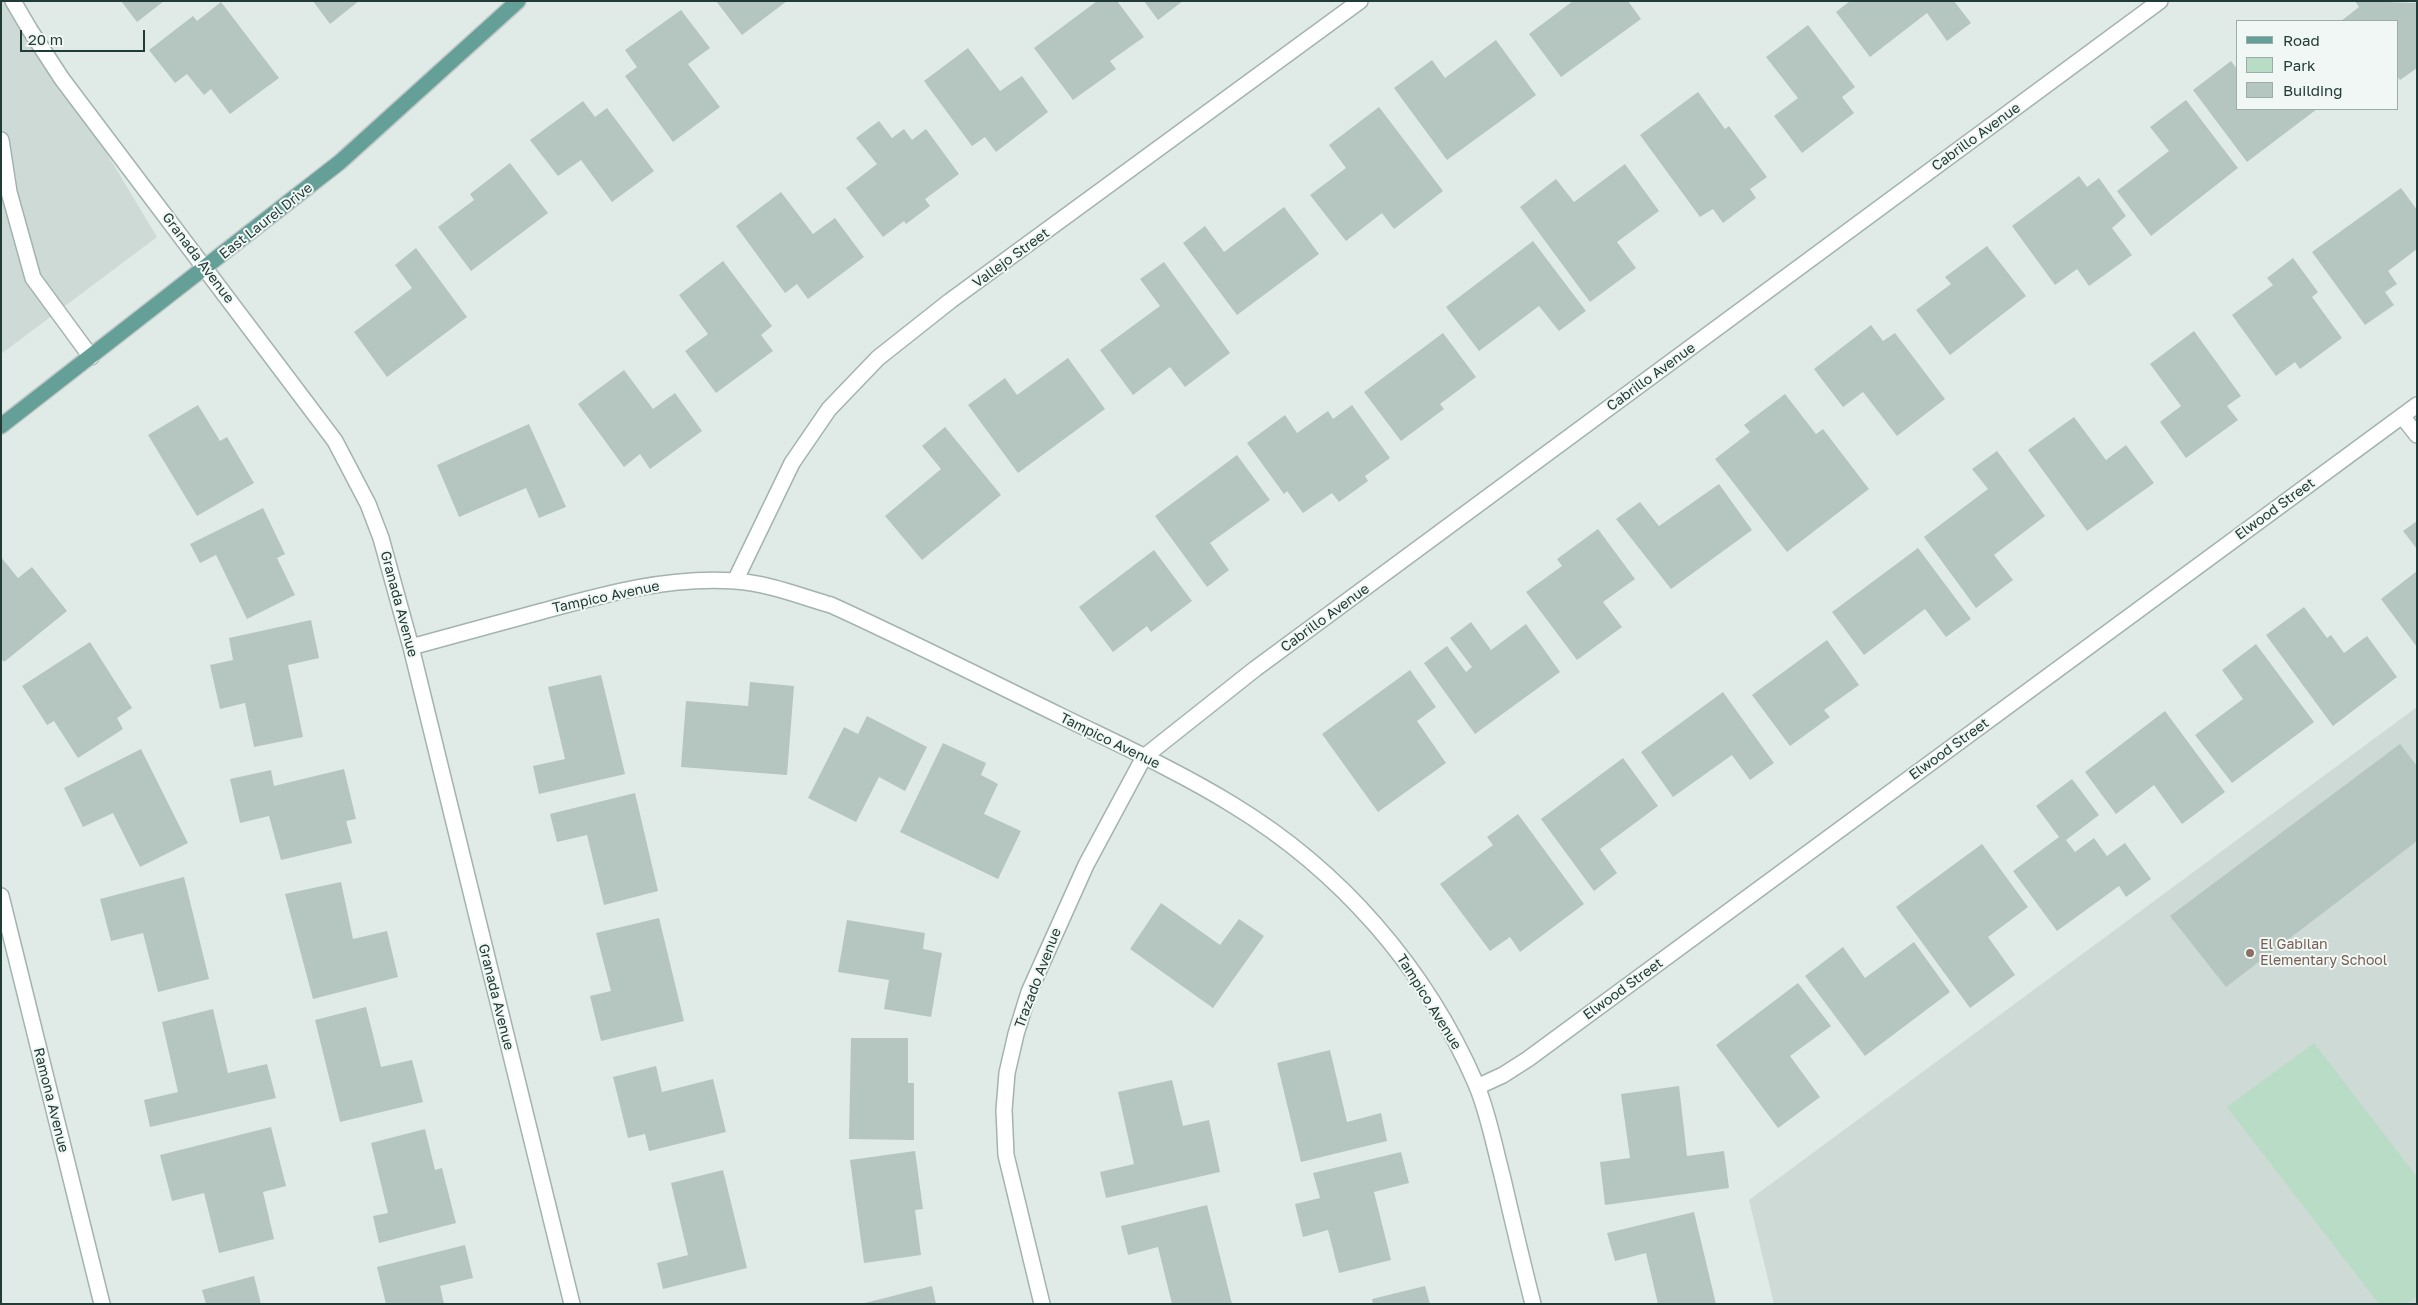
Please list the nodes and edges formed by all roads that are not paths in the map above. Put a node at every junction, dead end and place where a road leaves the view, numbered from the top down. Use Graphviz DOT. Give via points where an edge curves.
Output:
graph roads {
  1 [pos="13,1"];
  2 [pos="518,1"];
  3 [pos="1360,1"];
  4 [pos="2160,1"];
  5 [pos="1,140"];
  6 [pos="206,268"];
  7 [pos="91,357"];
  8 [pos="2417,404"];
  9 [pos="2402,416"];
  10 [pos="1,426"];
  11 [pos="2417,435"];
  12 [pos="735,581"];
  13 [pos="411,647"];
  14 [pos="1144,757"];
  15 [pos="1,896"];
  16 [pos="1477,1087"];
  17 [pos="102,1304"];
  18 [pos="572,1304"];
  19 [pos="1042,1304"];
  20 [pos="1532,1304"];
  1 -- 6 [label="street, Granada Avenue" via="62,79"];
  2 -- 6 [label="main road, East Laurel Drive" via="376,132"];
  3 -- 12 [label="street, Vallejo Street" via="950,301 878,358 829,409 792,463"];
  4 -- 14 [label="street, Cabrillo Avenue" via="1255,669"];
  5 -- 7 [label="street" via="9,192 33,278"];
  6 -- 7 [label="main road, East Laurel Drive"];
  6 -- 13 [label="street, Granada Avenue" via="335,441 352,471 381,538"];
  7 -- 10 [label="main road, East Laurel Drive"];
  8 -- 9 [label="street, Elwood Street"];
  9 -- 11 [label="street"];
  9 -- 16 [label="street, Elwood Street" via="1528,1059"];
  12 -- 13 [label="street, Tampico Avenue" via="688,581 644,586"];
  12 -- 14 [label="street, Tampico Avenue" via="831,605"];
  13 -- 18 [label="street, Granada Avenue"];
  14 -- 16 [label="street, Tampico Avenue" via="1233,804 1276,833 1353,900 1412,972 1451,1034"];
  14 -- 19 [label="street, Trazado Avenue" via="1090,857 1047,950 1029,992 1007,1072 1004,1110 1006,1155"];
  15 -- 17 [label="street, Ramona Avenue"];
  16 -- 20 [label="street, Tampico Avenue" via="1496,1151"];
}
